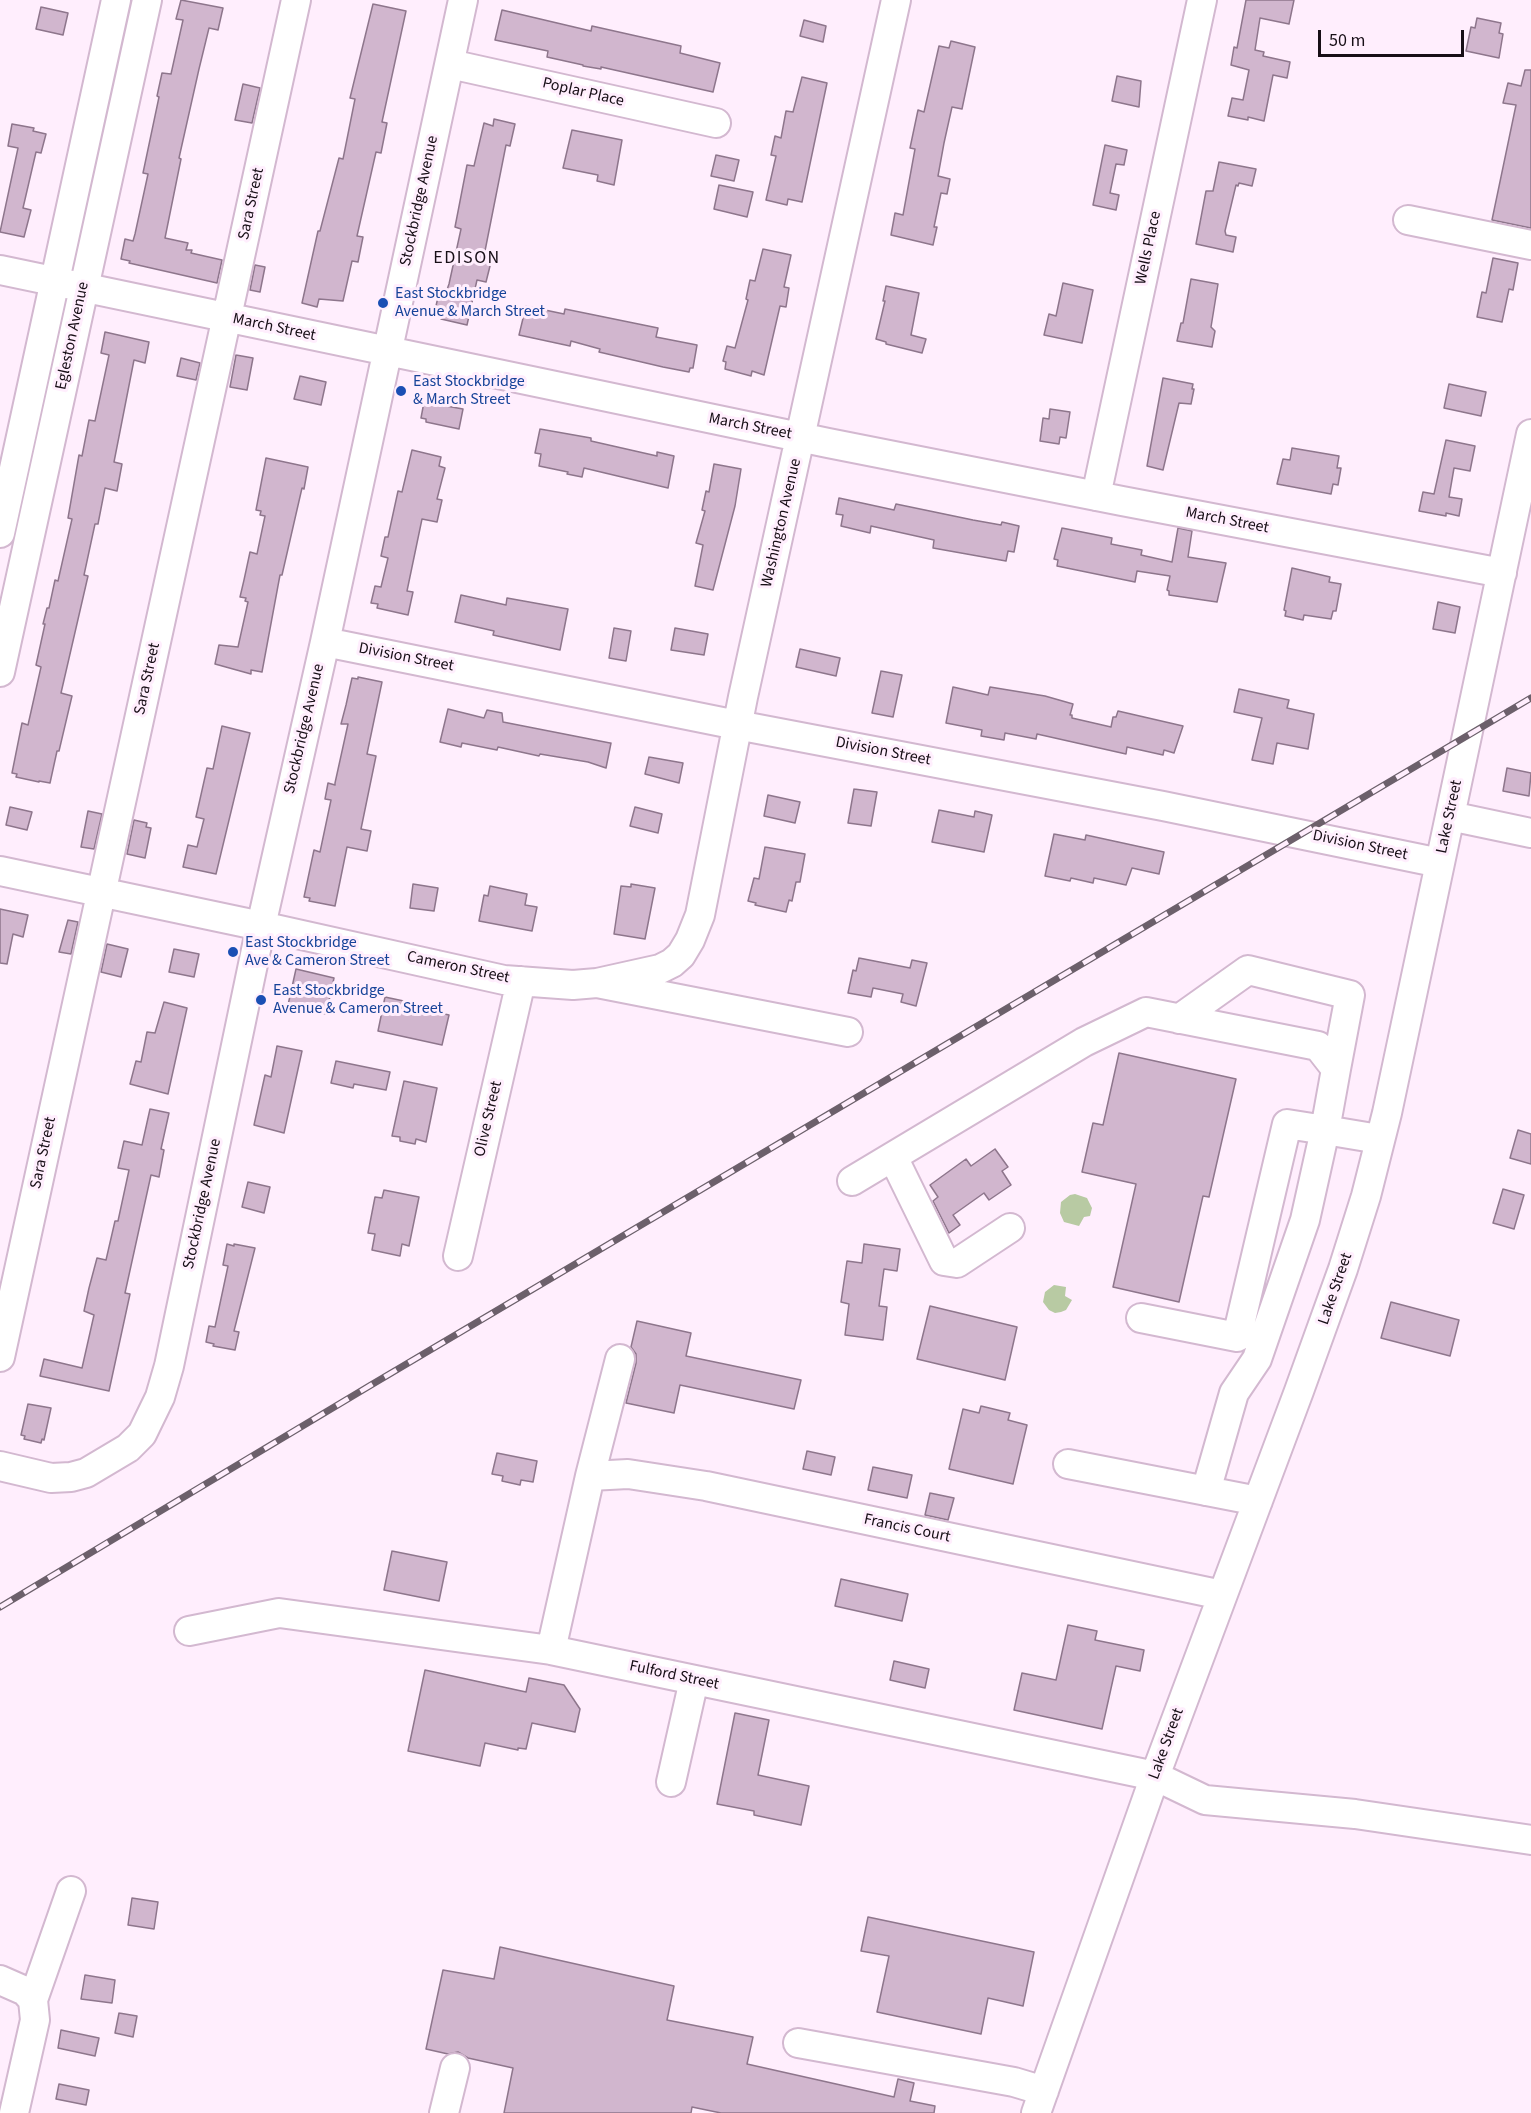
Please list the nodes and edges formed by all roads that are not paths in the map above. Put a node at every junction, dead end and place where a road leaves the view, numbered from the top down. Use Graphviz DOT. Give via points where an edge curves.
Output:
graph roads {
  1 [pos="116,0"];
  2 [pos="296,0"];
  3 [pos="463,0"];
  4 [pos="896,0"];
  5 [pos="1202,0"];
  6 [pos="143,1"];
  7 [pos="450,64"];
  8 [pos="716,123"];
  9 [pos="1408,220"];
  10 [pos="1531,245"];
  11 [pos="0,270"];
  12 [pos="55,282"];
  13 [pos="83,289"];
  14 [pos="227,318"];
  15 [pos="387,352"];
  16 [pos="1531,434"];
  17 [pos="801,437"];
  18 [pos="1096,496"];
  19 [pos="0,533"];
  20 [pos="11,570"];
  21 [pos="1502,573"];
  22 [pos="325,642"];
  23 [pos="0,672"];
  24 [pos="737,725"];
  25 [pos="1450,816"];
  26 [pos="1531,833"];
  27 [pos="1440,863"];
  28 [pos="0,871"];
  29 [pos="101,892"];
  30 [pos="261,926"];
  31 [pos="521,981"];
  32 [pos="597,983"];
  33 [pos="1179,1019"];
  34 [pos="848,1032"];
  35 [pos="1335,1069"];
  36 [pos="1325,1130"];
  37 [pos="1379,1139"];
  38 [pos="892,1157"];
  39 [pos="852,1181"];
  40 [pos="1011,1228"];
  41 [pos="458,1256"];
  42 [pos="1141,1318"];
  43 [pos="1250,1339"];
  44 [pos="0,1357"];
  45 [pos="620,1359"];
  46 [pos="1068,1464"];
  47 [pos="0,1466"];
  48 [pos="590,1476"];
  49 [pos="1206,1491"];
  50 [pos="1258,1501"];
  51 [pos="1222,1595"];
  52 [pos="189,1631"];
  53 [pos="551,1650"];
  54 [pos="694,1680"];
  55 [pos="1155,1776"];
  56 [pos="671,1782"];
  57 [pos="1531,1840"];
  58 [pos="71,1891"];
  59 [pos="0,1980"];
  60 [pos="33,2000"];
  61 [pos="798,2043"];
  62 [pos="455,2068"];
  63 [pos="1040,2102"];
  64 [pos="14,2113"];
  65 [pos="444,2113"];
  1 -- 12 [label="street, Egleston Avenue"];
  2 -- 14 [label="street, Sara Street"];
  3 -- 7 [label="street, Stockbridge Avenue"];
  4 -- 17 [label="street, Washington Avenue"];
  5 -- 18 [label="street, Wells Place"];
  6 -- 13 [label="street, Egleston Avenue"];
  7 -- 8 [label="street, Poplar Place"];
  7 -- 15 [label="street, Stockbridge Avenue"];
  9 -- 10 [label="street"];
  11 -- 12 [label="street, March Street"];
  12 -- 13 [label="street, March Street"];
  12 -- 19 [label="street, Egleston Avenue"];
  13 -- 14 [label="street, March Street"];
  13 -- 20 [label="street, Egleston Avenue"];
  14 -- 15 [label="street, March Street"];
  14 -- 29 [label="street, Sara Street"];
  15 -- 17 [label="street, March Street"];
  15 -- 22 [label="street, Stockbridge Avenue"];
  16 -- 21 [label="street, Lake Street"];
  17 -- 18 [label="street, March Street"];
  17 -- 24 [label="street, Washington Avenue"];
  18 -- 21 [label="street, March Street"];
  20 -- 23 [label="street, Egleston Avenue"];
  21 -- 25 [label="street, Lake Street"];
  22 -- 24 [label="street, Division Street"];
  22 -- 30 [label="street, Stockbridge Avenue"];
  24 -- 27 [label="street, Division Street"];
  24 -- 32 [label="street, Washington Avenue" via="700,915 690,940 681,955 660,969"];
  25 -- 26 [label="street"];
  25 -- 27 [label="street, Lake Street"];
  27 -- 37 [label="street, Lake Street"];
  28 -- 29 [label="street, Cameron Street"];
  29 -- 30 [label="street, Cameron Street"];
  29 -- 44 [label="street, Sara Street"];
  30 -- 31 [label="street, Cameron Street"];
  30 -- 47 [label="street, Stockbridge Avenue" via="169,1366 152,1416 128,1448 71,1478 51,1478"];
  31 -- 32 [label="street, Cameron Street"];
  31 -- 41 [label="street, Olive Street"];
  32 -- 34 [label="street, Cameron Street"];
  33 -- 35 [label="street" via="1318,1046"];
  33 -- 35 [label="street" via="1248,970 1350,995"];
  33 -- 38 [label="street" via="1146,1012 1103,1032"];
  35 -- 36 [label="street"];
  36 -- 37 [label="street"];
  36 -- 43 [label="street" via="1305,1220"];
  36 -- 43 [label="street" via="1287,1124"];
  37 -- 50 [label="street, Lake Street" via="1343,1269"];
  38 -- 39 [label="street"];
  38 -- 40 [label="street" via="944,1261 957,1263"];
  42 -- 43 [label="street"];
  43 -- 49 [label="street" via="1257,1359 1234,1393"];
  45 -- 48 [label="street"];
  46 -- 49 [label="street"];
  48 -- 51 [label="street, Francis Court" via="628,1474 706,1486"];
  48 -- 53 [label="street"];
  49 -- 50 [label="street"];
  50 -- 51 [label="street, Lake Street"];
  51 -- 55 [label="street, Lake Street"];
  52 -- 53 [label="street, Fulford Street" via="279,1613"];
  53 -- 54 [label="street, Fulford Street"];
  54 -- 55 [label="street, Fulford Street"];
  54 -- 56 [label="street"];
  55 -- 57 [label="street, Fulford Street" via="1205,1800 1355,1814"];
  55 -- 63 [label="street, Lake Street"];
  58 -- 60 [label="street"];
  59 -- 60 [label="street" via="25,1991"];
  60 -- 64 [label="street" via="35,2020"];
  61 -- 63 [label="street" via="1014,2082"];
  62 -- 65 [label="street"];
}
